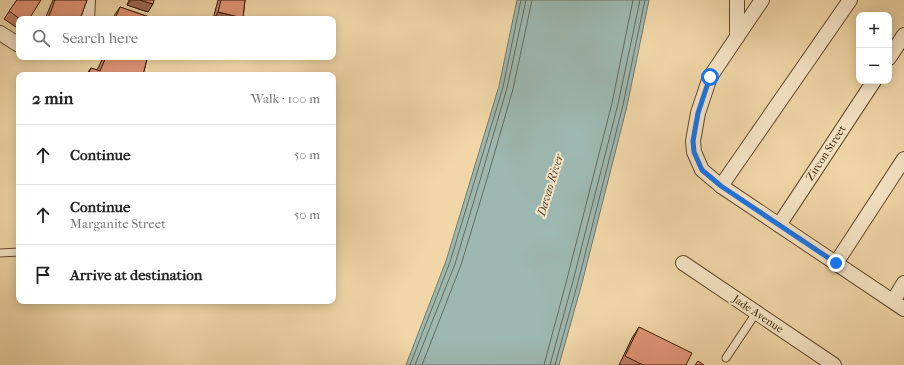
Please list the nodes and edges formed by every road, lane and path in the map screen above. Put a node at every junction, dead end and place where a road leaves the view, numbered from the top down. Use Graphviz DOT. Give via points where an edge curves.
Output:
graph roads {
  1 [pos="88,0"];
  2 [pos="737,0"];
  3 [pos="762,0"];
  4 [pos="850,0"];
  5 [pos="87,16"];
  6 [pos="0,33"];
  7 [pos="904,35"];
  8 [pos="737,37"];
  9 [pos="16,44"];
  10 [pos="892,53"];
  11 [pos="872,84"];
  12 [pos="904,159"];
  13 [pos="721,186"];
  14 [pos="779,225"];
  15 [pos="16,252"];
  16 [pos="0,253"];
  17 [pos="682,263"];
  18 [pos="836,263"];
  19 [pos="904,283"];
  20 [pos="898,305"];
  21 [pos="756,313"];
  22 [pos="726,358"];
  23 [pos="830,364"];
  1 -- 5 [label="street"];
  2 -- 8 [label="street"];
  3 -- 8 [label="street"];
  4 -- 13 [label="street"];
  6 -- 9 [label="street"];
  7 -- 10 [label="street"];
  8 -- 13 [label="street" via="710,77 698,113 693,141 694,152 702,170"];
  11 -- 14 [label="street, Zircon Street"];
  12 -- 18 [label="street"];
  13 -- 14 [label="street"];
  14 -- 18 [label="street"];
  15 -- 16 [label="lane"];
  17 -- 21 [label="street, Jade Avenue"];
  18 -- 20 [label="street"];
  19 -- 20 [label="street"];
  21 -- 22 [label="lane"];
  21 -- 23 [label="street, Jade Avenue"];
}
